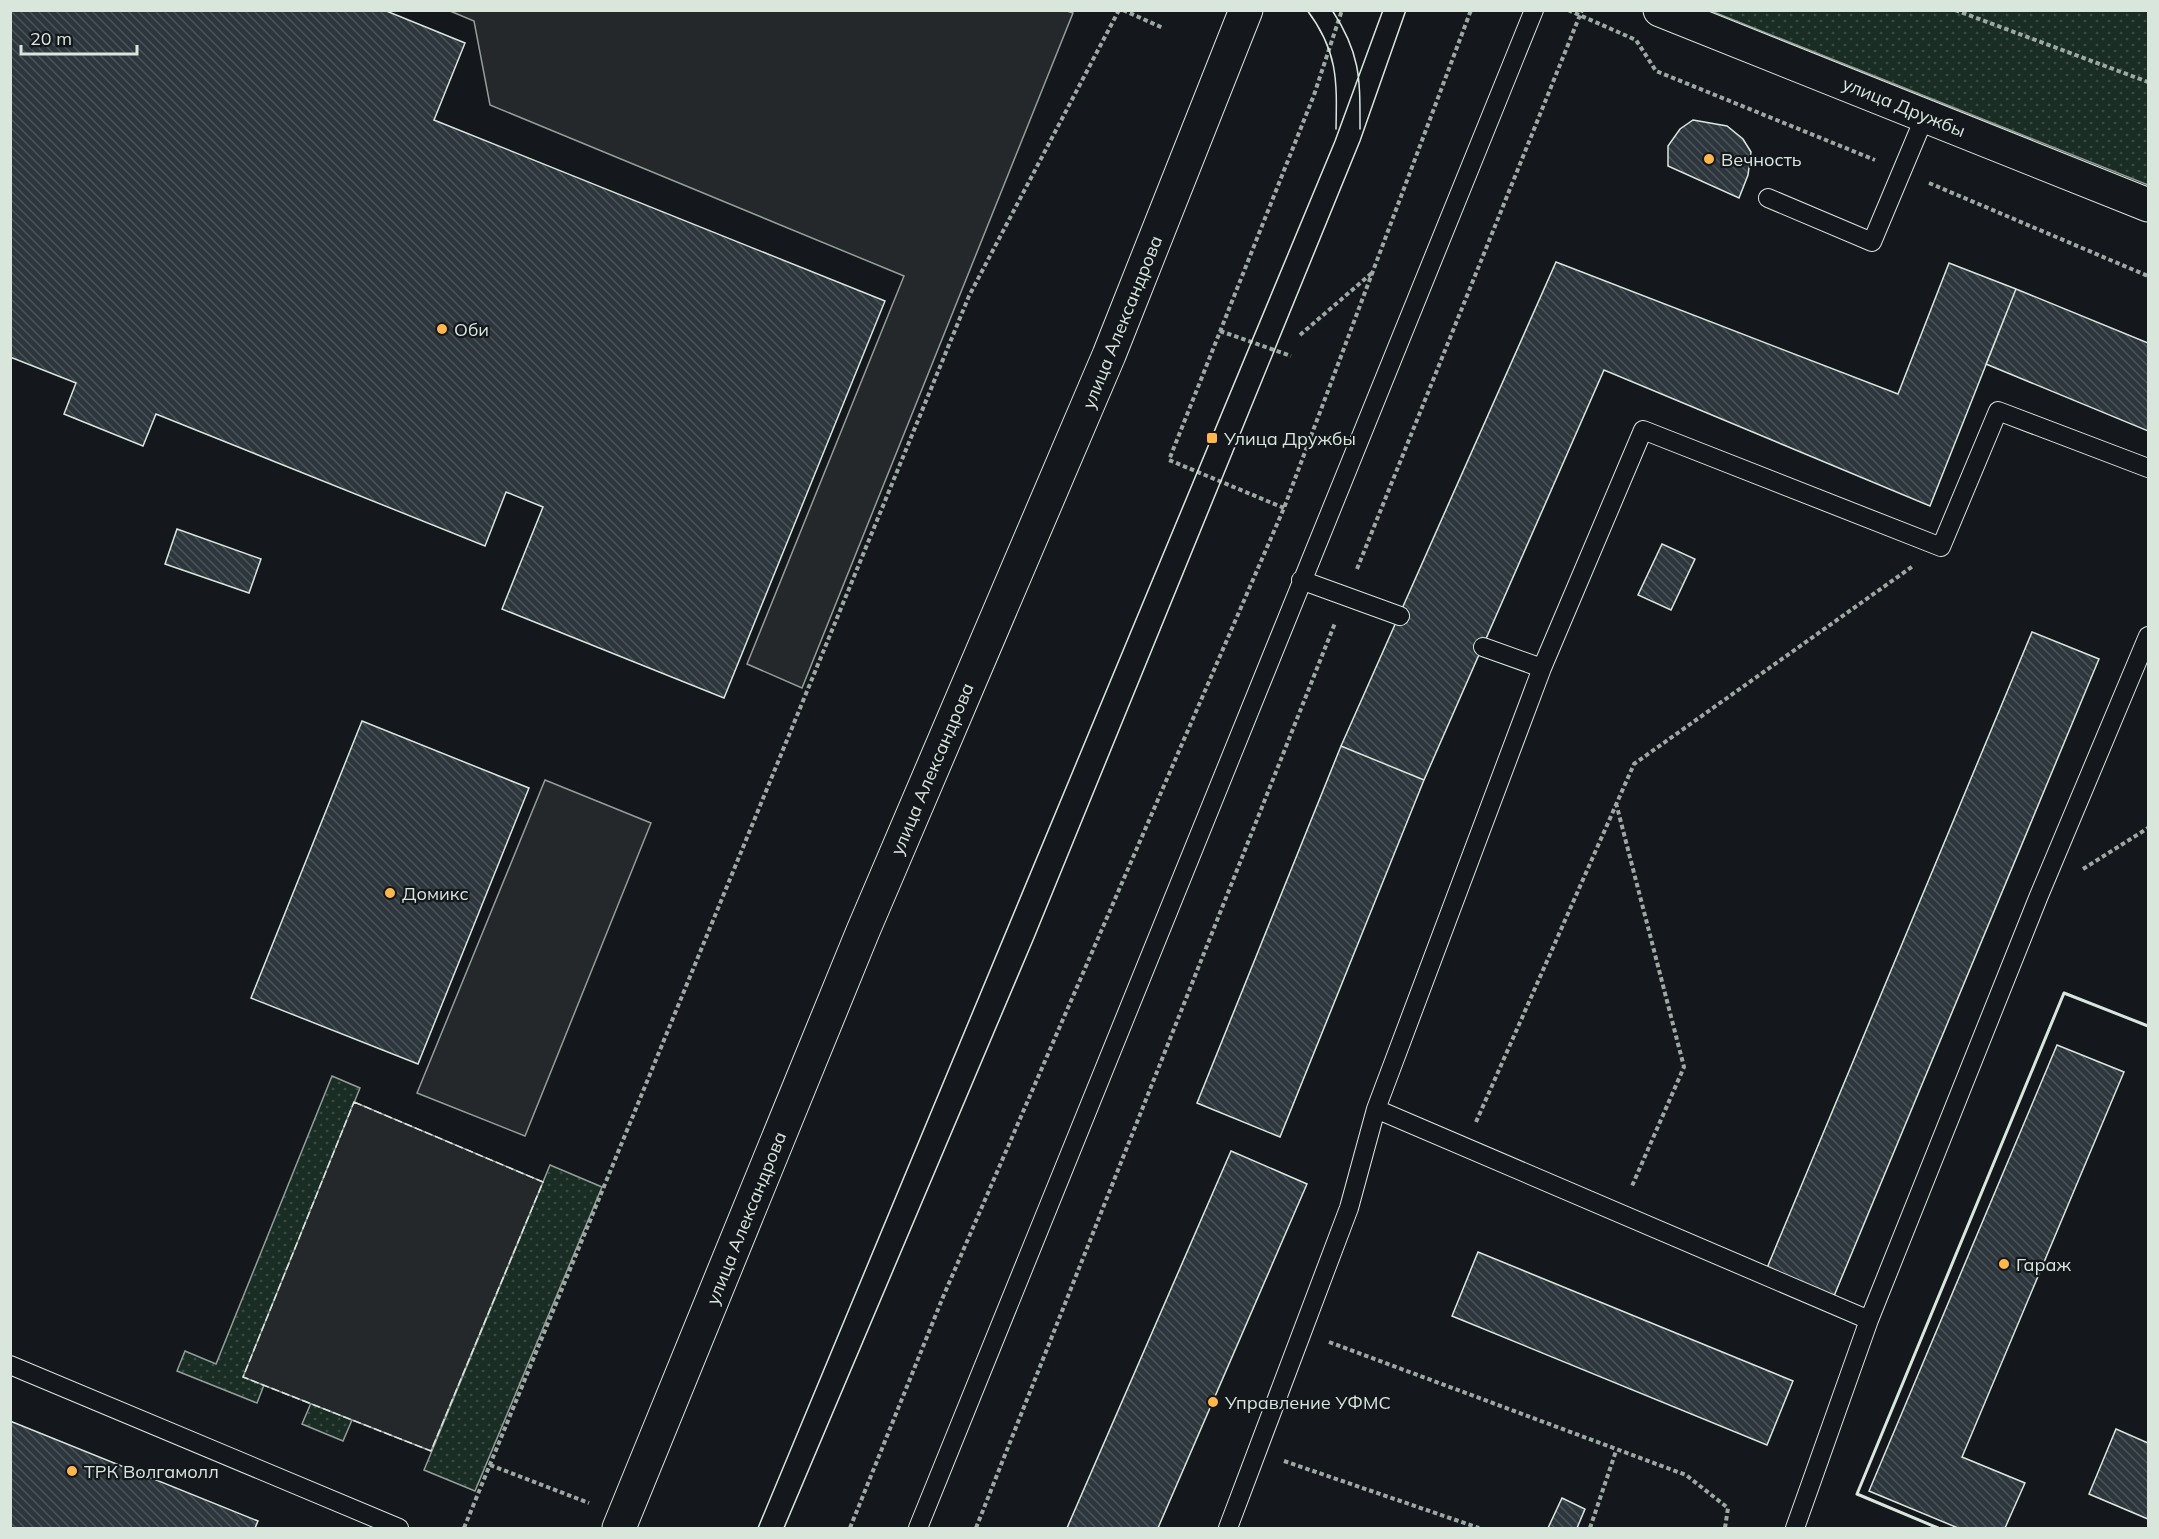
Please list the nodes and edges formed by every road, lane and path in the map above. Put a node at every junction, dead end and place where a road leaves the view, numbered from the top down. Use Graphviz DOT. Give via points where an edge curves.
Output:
graph roads {
  1 [pos="1121,10"];
  2 [pos="1246,10"];
  3 [pos="1342,10"];
  4 [pos="1471,10"];
  5 [pos="1534,10"];
  6 [pos="1568,10"];
  7 [pos="1582,10"];
  8 [pos="1660,10"];
  9 [pos="1955,10"];
  10 [pos="1580,16"];
  11 [pos="1163,28"];
  12 [pos="2148,82"];
  13 [pos="1925,116"];
  14 [pos="1902,171"];
  15 [pos="1768,198"];
  16 [pos="2148,205"];
  17 [pos="1374,271"];
  18 [pos="2148,276"];
  19 [pos="1220,332"];
  20 [pos="1300,334"];
  21 [pos="1291,356"];
  22 [pos="2148,468"];
  23 [pos="1284,508"];
  24 [pos="1941,547"];
  25 [pos="1301,580"];
  26 [pos="1346,596"];
  27 [pos="1400,616"];
  28 [pos="2148,636"];
  29 [pos="1483,647"];
  30 [pos="1542,668"];
  31 [pos="1616,803"];
  32 [pos="2148,828"];
  33 [pos="2037,898"];
  34 [pos="1376,1109"];
  35 [pos="1466,1145"];
  36 [pos="1621,1212"];
  37 [pos="1869,1320"];
  38 [pos="1303,1332"];
  39 [pos="10,1365"];
  40 [pos="1616,1451"];
  41 [pos="1257,1452"];
  42 [pos="490,1465"];
  43 [pos="622,1522"];
  44 [pos="399,1528"];
  45 [pos="464,1528"];
  46 [pos="850,1528"];
  47 [pos="918,1528"];
  48 [pos="976,1528"];
  49 [pos="1228,1528"];
  50 [pos="1479,1528"];
  51 [pos="1590,1528"];
  52 [pos="1725,1528"];
  53 [pos="1795,1528"];
  1 -- 11 [label="path"];
  1 -- 42 [label="path" via="969,296"];
  2 -- 43 [label="main road, улица Александрова" via="1109,355 863,931"];
  3 -- 19 [label="path" via="1314,95"];
  4 -- 17 [label="path"];
  5 -- 25 [label="lane"];
  6 -- 10 [label="path"];
  7 -- 10 [label="path"];
  8 -- 13 [label="main road, улица Дружбы"];
  9 -- 12 [label="path"];
  10 -- 14 [label="path" via="1636,40 1656,70"];
  10 -- 26 [label="path"];
  13 -- 14 [label="lane"];
  13 -- 16 [label="main road, улица Дружбы"];
  14 -- 15 [label="lane" via="1872,242"];
  14 -- 18 [label="path"];
  17 -- 20 [label="path"];
  17 -- 23 [label="path"];
  19 -- 21 [label="path"];
  19 -- 23 [label="path" via="1169,460"];
  22 -- 24 [label="lane" via="1998,411"];
  23 -- 46 [label="path" via="943,1296"];
  24 -- 30 [label="lane" via="1643,430"];
  24 -- 31 [label="path" via="1634,764"];
  25 -- 26 [label="lane"];
  25 -- 47 [label="lane"];
  26 -- 27 [label="lane"];
  26 -- 48 [label="path"];
  28 -- 33 [label="lane"];
  29 -- 30 [label="lane"];
  30 -- 34 [label="lane"];
  31 -- 35 [label="path"];
  31 -- 36 [label="path" via="1684,1067"];
  32 -- 33 [label="path"];
  33 -- 37 [label="lane"];
  34 -- 35 [label="lane"];
  34 -- 38 [label="lane" via="1349,1208"];
  35 -- 36 [label="lane"];
  36 -- 37 [label="lane"];
  37 -- 53 [label="lane"];
  38 -- 40 [label="path"];
  38 -- 41 [label="lane"];
  39 -- 44 [label="lane"];
  40 -- 51 [label="path"];
  40 -- 52 [label="path" via="1686,1475 1728,1508"];
  41 -- 49 [label="lane"];
  41 -- 50 [label="path"];
  42 -- 43 [label="path"];
  42 -- 45 [label="path"];
}
